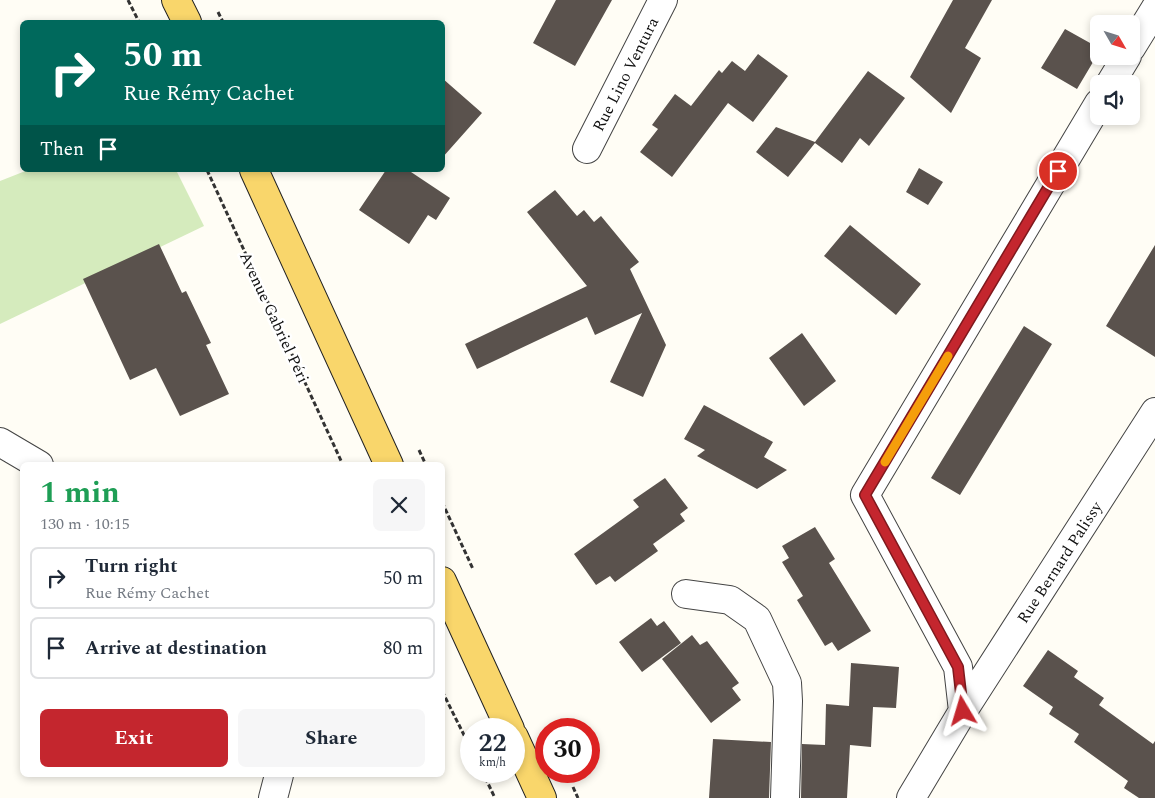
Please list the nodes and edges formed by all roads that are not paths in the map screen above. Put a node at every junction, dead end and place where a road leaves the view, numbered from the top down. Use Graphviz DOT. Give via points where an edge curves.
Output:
graph roads {
  1 [pos="176,0"];
  2 [pos="663,0"];
  3 [pos="1155,9"];
  4 [pos="185,20"];
  5 [pos="1140,33"];
  6 [pos="1090,118"];
  7 [pos="587,149"];
  8 [pos="255,172"];
  9 [pos="1155,412"];
  10 [pos="0,442"];
  11 [pos="34,462"];
  12 [pos="388,462"];
  13 [pos="445,588"];
  14 [pos="686,594"];
  15 [pos="963,711"];
  16 [pos="505,718"];
  17 [pos="525,761"];
  18 [pos="278,777"];
  19 [pos="273,798"];
  20 [pos="542,798"];
  21 [pos="785,798"];
  22 [pos="910,798"];
  1 -- 4 [label="main road"];
  2 -- 7 [label="street, Rue Lino Ventura"];
  3 -- 5 [label="street"];
  6 -- 15 [label="street" via="865,495 958,667"];
  8 -- 12 [label="main road"];
  9 -- 15 [label="street, Rue Bernard Palissy"];
  10 -- 11 [label="street"];
  13 -- 16 [label="main road"];
  14 -- 21 [label="street" via="730,600 757,619 787,683"];
  15 -- 22 [label="street, Rue Bernard Palissy"];
  17 -- 20 [label="main road"];
  18 -- 19 [label="street"];
}
